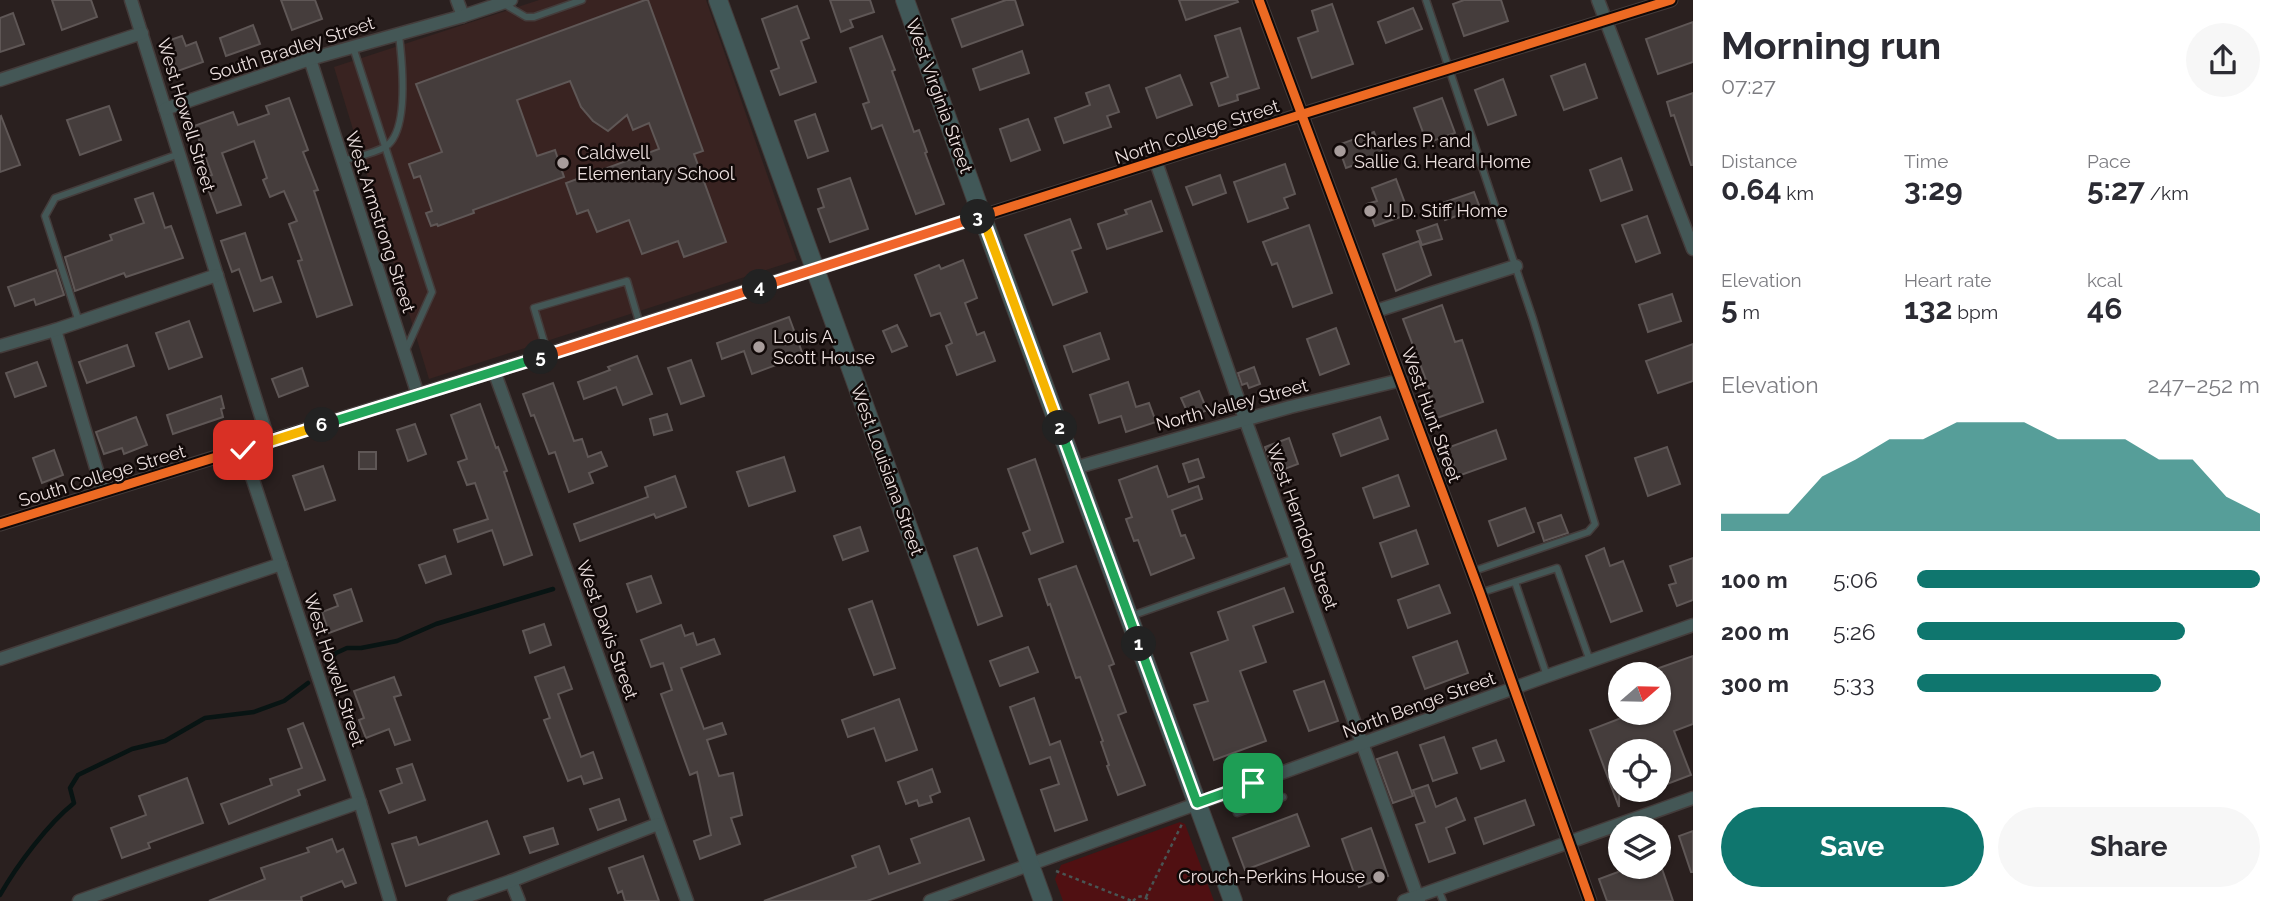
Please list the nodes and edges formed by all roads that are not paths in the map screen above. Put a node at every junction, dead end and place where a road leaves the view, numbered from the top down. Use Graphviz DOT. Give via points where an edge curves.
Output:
graph roads {
  1 [pos="131,0"];
  2 [pos="457,0"];
  3 [pos="582,0"];
  4 [pos="718,0"];
  5 [pos="905,0"];
  6 [pos="1259,0"];
  7 [pos="1426,0"];
  8 [pos="1598,0"];
  9 [pos="1671,0"];
  10 [pos="507,1"];
  11 [pos="463,16"];
  12 [pos="1605,21"];
  13 [pos="142,33"];
  14 [pos="398,34"];
  15 [pos="353,47"];
  16 [pos="310,59"];
  17 [pos="1450,69"];
  18 [pos="0,79"];
  19 [pos="165,108"];
  20 [pos="1303,114"];
  21 [pos="387,146"];
  22 [pos="180,153"];
  23 [pos="342,161"];
  24 [pos="1156,162"];
  25 [pos="982,216"];
  26 [pos="1693,249"];
  27 [pos="1516,266"];
  28 [pos="814,270"];
  29 [pos="217,275"];
  30 [pos="1376,311"];
  31 [pos="79,322"];
  32 [pos="640,325"];
  33 [pos="55,330"];
  34 [pos="0,346"];
  35 [pos="405,354"];
  36 [pos="548,355"];
  37 [pos="494,372"];
  38 [pos="1401,380"];
  39 [pos="418,395"];
  40 [pos="1245,419"];
  41 [pos="269,442"];
  42 [pos="243,450"];
  43 [pos="1074,468"];
  44 [pos="103,491"];
  45 [pos="0,524"];
  46 [pos="1295,558"];
  47 [pos="281,564"];
  48 [pos="1471,572"];
  49 [pos="1515,582"];
  50 [pos="1480,593"];
  51 [pos="1129,617"];
  52 [pos="1693,625"];
  53 [pos="0,659"];
  54 [pos="1590,662"];
  55 [pos="1547,676"];
  56 [pos="1514,689"];
  57 [pos="1361,745"];
  58 [pos="1253,783"];
  59 [pos="1283,797"];
  60 [pos="1693,798"];
  61 [pos="360,802"];
  62 [pos="1197,803"];
  63 [pos="1262,804"];
  64 [pos="1237,813"];
  65 [pos="658,824"];
  66 [pos="1568,843"];
  67 [pos="1031,864"];
  68 [pos="511,881"];
  69 [pos="1441,895"];
  70 [pos="101,897"];
  71 [pos="1418,899"];
  72 [pos="79,901"];
  73 [pos="390,901"];
  74 [pos="454,901"];
  75 [pos="519,901"];
  76 [pos="687,901"];
  77 [pos="930,901"];
  78 [pos="1043,901"];
  79 [pos="1233,901"];
  80 [pos="1404,901"];
  81 [pos="1590,901"];
  1 -- 13 [label="street, West Howell Street"];
  2 -- 11 [label="street"];
  3 -- 10 [label="lane" via="534,17 526,17"];
  4 -- 28 [label="main road, West Louisiana Street"];
  5 -- 25 [label="main road, West Virginia Street"];
  6 -- 20 [label="street, West Hunt Street"];
  7 -- 17 [label="lane"];
  8 -- 12 [label="street"];
  9 -- 12 [label="street, North College Street"];
  10 -- 11 [label="street, South Bradley Street"];
  11 -- 14 [label="street, South Bradley Street"];
  12 -- 17 [label="street, North College Street"];
  12 -- 26 [label="street"];
  13 -- 18 [label="street"];
  13 -- 19 [label="street, West Howell Street"];
  14 -- 15 [label="street, South Bradley Street"];
  14 -- 21 [label="lane" via="403,68 399,129"];
  15 -- 16 [label="street, South Bradley Street"];
  15 -- 21 [label="lane"];
  16 -- 19 [label="street, South Bradley Street"];
  16 -- 23 [label="street, West Armstrong Street"];
  17 -- 20 [label="street, North College Street"];
  17 -- 27 [label="lane"];
  19 -- 22 [label="street, West Howell Street"];
  20 -- 24 [label="street, North College Street"];
  20 -- 30 [label="street, West Hunt Street"];
  21 -- 23 [label="lane"];
  21 -- 35 [label="lane" via="432,292"];
  22 -- 29 [label="street, West Howell Street"];
  22 -- 31 [label="lane" via="55,198 45,216"];
  23 -- 35 [label="street, West Armstrong Street"];
  24 -- 25 [label="street, North College Street"];
  24 -- 40 [label="street, West Herndon Street"];
  25 -- 28 [label="street, North College Street"];
  25 -- 43 [label="main road, West Virginia Street"];
  27 -- 30 [label="street"];
  27 -- 48 [label="lane" via="1594,528"];
  28 -- 32 [label="street, South College Street"];
  28 -- 67 [label="main road, West Louisiana Street"];
  29 -- 31 [label="street"];
  29 -- 41 [label="street, West Howell Street"];
  30 -- 38 [label="street, West Hunt Street"];
  31 -- 33 [label="street"];
  32 -- 36 [label="street, South College Street"];
  32 -- 36 [label="lane" via="627,281 534,308"];
  33 -- 34 [label="street"];
  33 -- 44 [label="street"];
  35 -- 39 [label="street, West Armstrong Street"];
  36 -- 37 [label="street, South College Street"];
  37 -- 39 [label="street, South College Street"];
  37 -- 65 [label="street, West Davis Street"];
  38 -- 40 [label="street, North Valley Street"];
  38 -- 48 [label="street, West Hunt Street"];
  39 -- 41 [label="street, South College Street"];
  40 -- 43 [label="street, North Valley Street"];
  40 -- 46 [label="street, West Herndon Street"];
  41 -- 42 [label="street, South College Street"];
  42 -- 44 [label="street, South College Street"];
  42 -- 47 [label="street, West Howell Street"];
  43 -- 51 [label="main road, West Virginia Street"];
  44 -- 45 [label="street, South College Street"];
  46 -- 51 [label="lane"];
  46 -- 57 [label="street, West Herndon Street"];
  47 -- 53 [label="street"];
  47 -- 61 [label="street, West Howell Street"];
  48 -- 50 [label="street, West Hunt Street"];
  49 -- 50 [label="lane"];
  49 -- 54 [label="lane" via="1557,568"];
  49 -- 55 [label="lane"];
  50 -- 56 [label="street, West Hunt Street"];
  51 -- 62 [label="main road, West Virginia Street"];
  52 -- 54 [label="street, North Benge Street"];
  54 -- 55 [label="street, North Benge Street"];
  55 -- 56 [label="street, North Benge Street"];
  56 -- 57 [label="street, North Benge Street"];
  56 -- 66 [label="street, West Hunt Street"];
  57 -- 58 [label="street, North Benge Street"];
  57 -- 71 [label="street, West Herndon Street"];
  58 -- 62 [label="street, North Benge Street"];
  58 -- 63 [label="lane"];
  59 -- 63 [label="lane"];
  60 -- 66 [label="street"];
  61 -- 70 [label="street"];
  61 -- 73 [label="street, West Howell Street"];
  62 -- 67 [label="street, North Benge Street"];
  62 -- 79 [label="main road, West Virginia Street"];
  63 -- 64 [label="lane"];
  65 -- 68 [label="street"];
  65 -- 76 [label="street, West Davis Street"];
  66 -- 69 [label="street"];
  66 -- 81 [label="street, West Hunt Street"];
  67 -- 77 [label="street, North Benge Street"];
  67 -- 78 [label="main road, West Louisiana Street"];
  68 -- 74 [label="street"];
  68 -- 75 [label="street"];
  69 -- 71 [label="street"];
  70 -- 72 [label="street"];
  71 -- 80 [label="street"];
}
